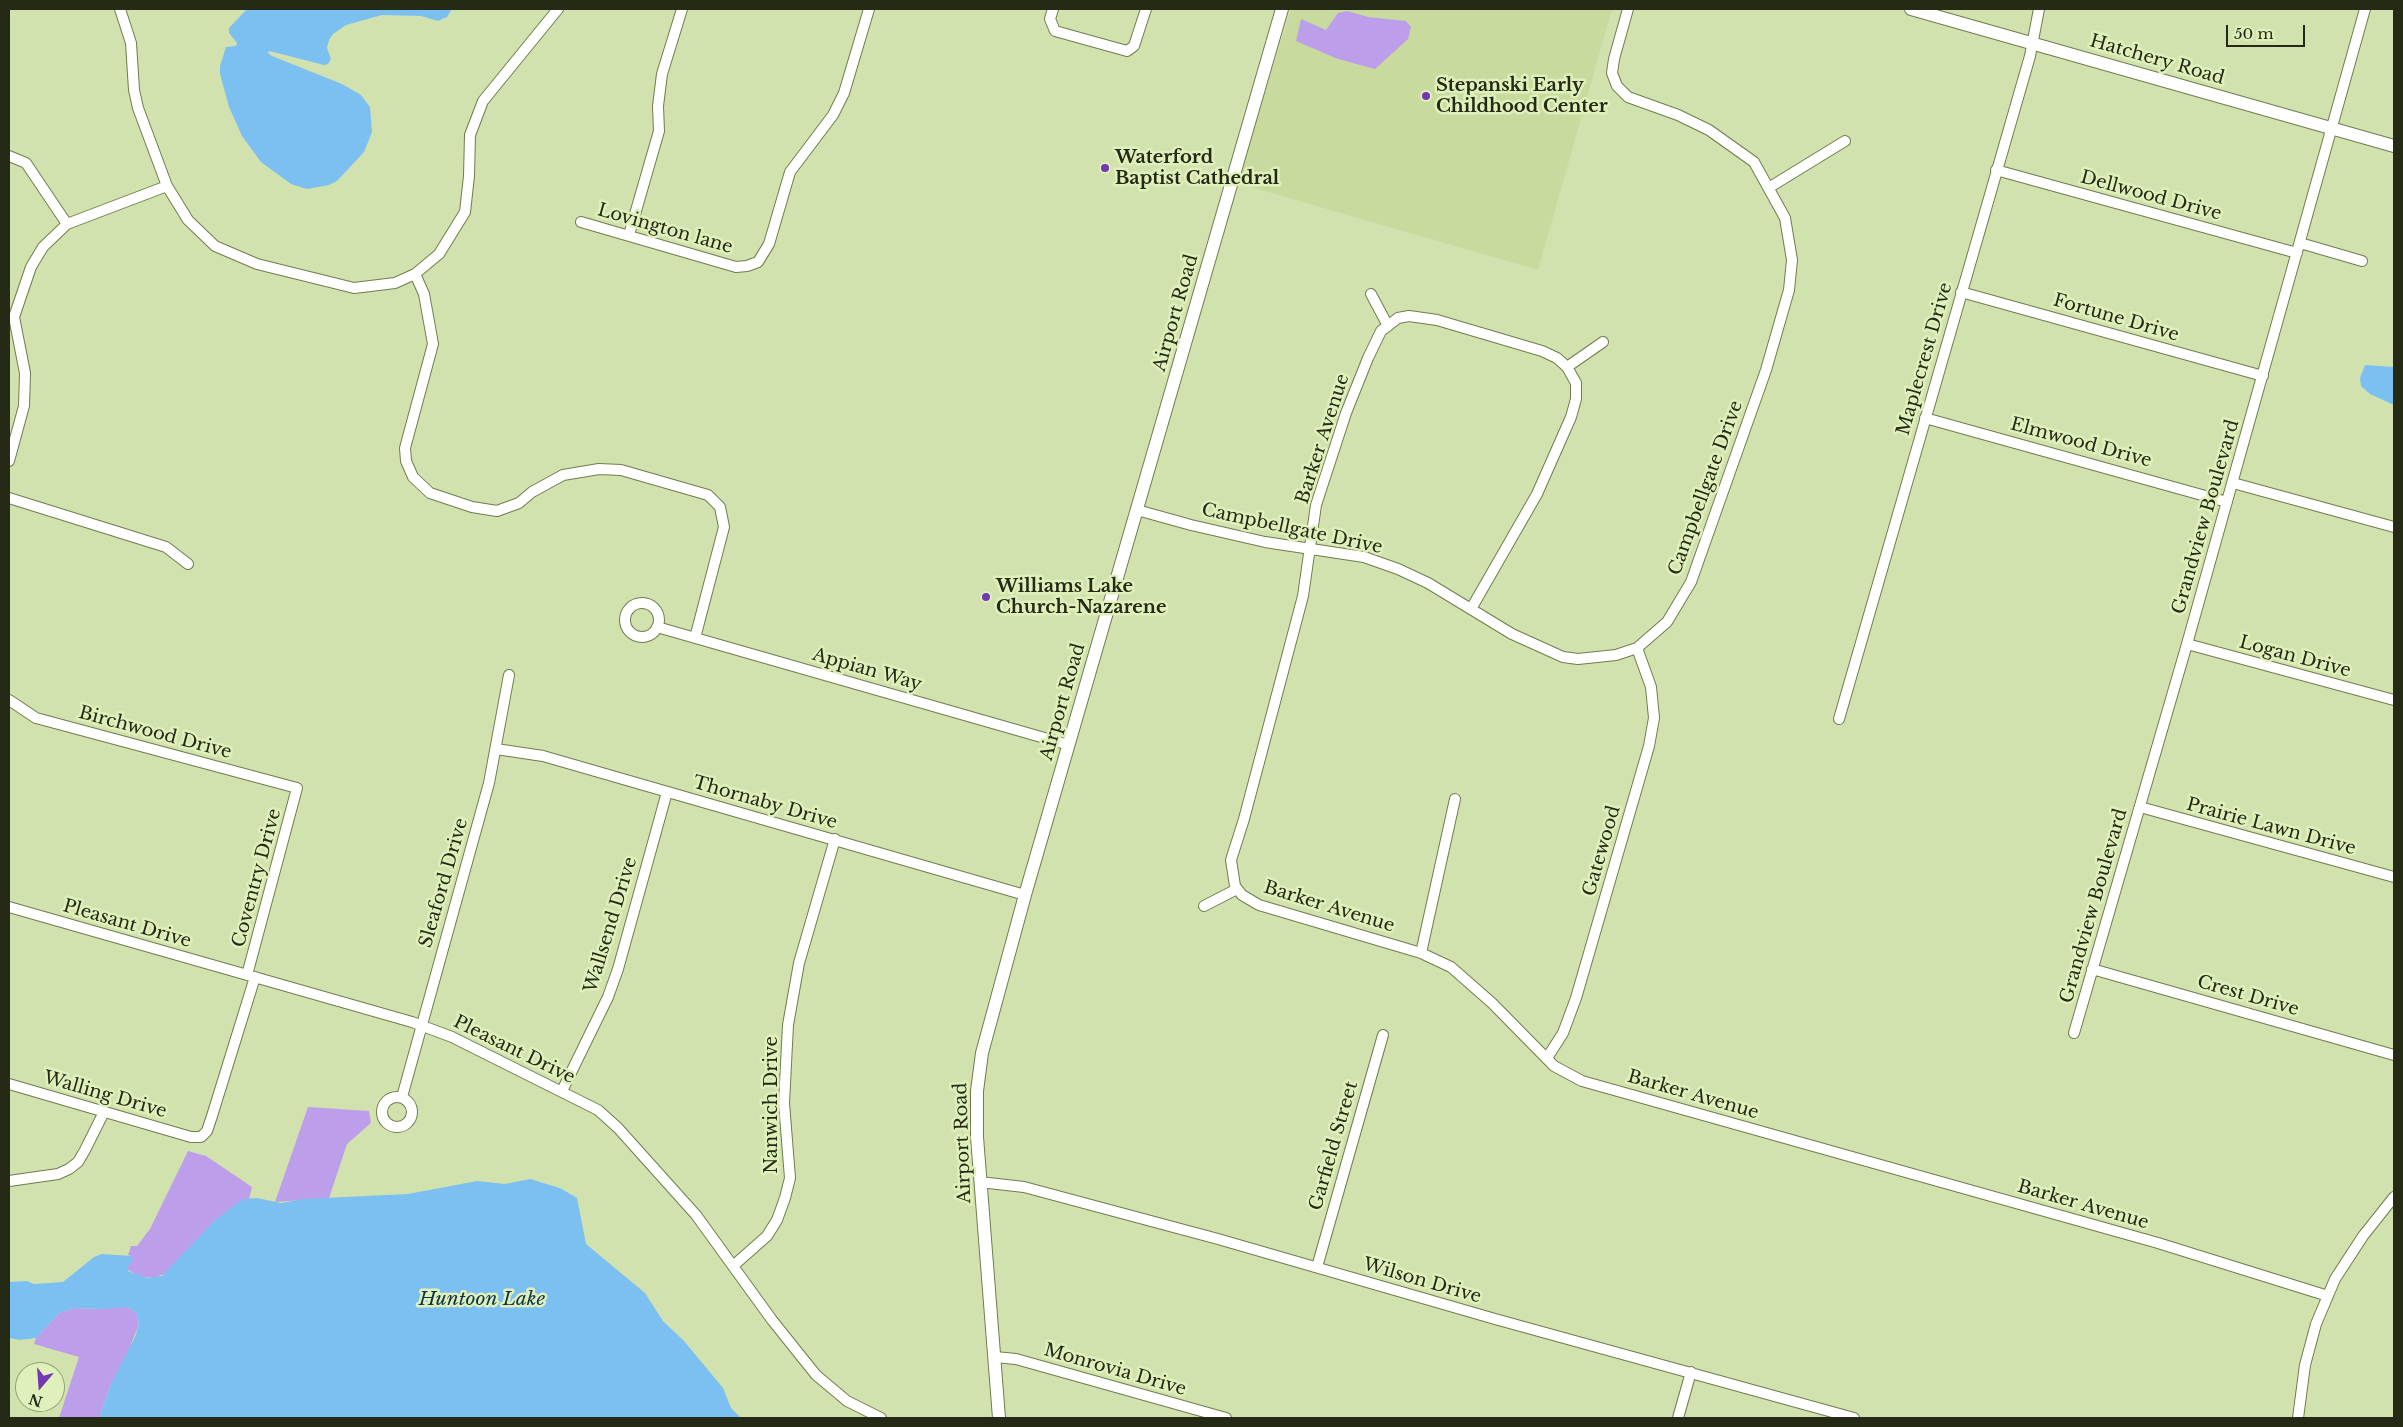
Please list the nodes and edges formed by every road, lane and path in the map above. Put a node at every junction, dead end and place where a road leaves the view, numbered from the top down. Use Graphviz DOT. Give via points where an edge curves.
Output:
graph roads {
  1 [pos="120,9"];
  2 [pos="558,9"];
  3 [pos="682,9"];
  4 [pos="869,9"];
  5 [pos="1053,9"];
  6 [pos="1146,9"];
  7 [pos="1282,9"];
  8 [pos="1628,9"];
  9 [pos="1911,9"];
  10 [pos="2039,9"];
  11 [pos="2365,9"];
  12 [pos="2032,43"];
  13 [pos="2332,128"];
  14 [pos="1845,141"];
  15 [pos="2394,146"];
  16 [pos="9,156"];
  17 [pos="1996,170"];
  18 [pos="167,186"];
  19 [pos="1770,188"];
  20 [pos="581,222"];
  21 [pos="67,224"];
  22 [pos="629,235"];
  23 [pos="2300,243"];
  24 [pos="2297,253"];
  25 [pos="2362,260"];
  26 [pos="415,274"];
  27 [pos="1961,292"];
  28 [pos="1371,294"];
  29 [pos="11,317"];
  30 [pos="1388,326"];
  31 [pos="1603,342"];
  32 [pos="1567,367"];
  33 [pos="2263,376"];
  34 [pos="1925,418"];
  35 [pos="9,461"];
  36 [pos="2233,483"];
  37 [pos="9,498"];
  38 [pos="2227,502"];
  39 [pos="1137,510"];
  40 [pos="2394,527"];
  41 [pos="1311,547"];
  42 [pos="188,564"];
  43 [pos="1472,609"];
  44 [pos="657,626"];
  45 [pos="695,638"];
  46 [pos="2187,644"];
  47 [pos="1637,648"];
  48 [pos="509,675"];
  49 [pos="9,700"];
  50 [pos="2394,700"];
  51 [pos="1839,719"];
  52 [pos="1068,745"];
  53 [pos="496,749"];
  54 [pos="297,788"];
  55 [pos="667,792"];
  56 [pos="1455,799"];
  57 [pos="2140,807"];
  58 [pos="835,839"];
  59 [pos="2394,877"];
  60 [pos="1237,889"];
  61 [pos="1025,895"];
  62 [pos="1204,906"];
  63 [pos="9,907"];
  64 [pos="1421,953"];
  65 [pos="2092,969"];
  66 [pos="251,976"];
  67 [pos="422,1026"];
  68 [pos="2074,1033"];
  69 [pos="1383,1035"];
  70 [pos="2394,1055"];
  71 [pos="1547,1058"];
  72 [pos="9,1084"];
  73 [pos="562,1091"];
  74 [pos="402,1097"];
  75 [pos="104,1112"];
  76 [pos="191,1137"];
  77 [pos="9,1181"];
  78 [pos="980,1182"];
  79 [pos="2394,1197"];
  80 [pos="733,1266"];
  81 [pos="1317,1267"];
  82 [pos="2328,1296"];
  83 [pos="995,1356"];
  84 [pos="1691,1372"];
  85 [pos="880,1418"];
  86 [pos="999,1418"];
  87 [pos="1226,1418"];
  88 [pos="1678,1418"];
  89 [pos="1854,1418"];
  90 [pos="2298,1418"];
  1 -- 18 [label="street" via="131,43 138,108"];
  2 -- 26 [label="street" via="483,101 470,135 465,212 439,254"];
  3 -- 22 [label="street" via="662,74 659,131"];
  4 -- 22 [label="street, Lovington lane" via="844,93 833,115 790,172 769,244 758,262 736,267"];
  5 -- 6 [label="street" via="1050,19 1055,31 1127,52 1134,46"];
  7 -- 39 [label="street, Airport Road"];
  8 -- 19 [label="street, Campbellgate Drive" via="1614,59 1612,73 1617,86 1628,97 1678,115 1733,145 1754,162"];
  9 -- 12 [label="street, Hatchery Road"];
  10 -- 12 [label="street, Maplecrest Drive"];
  11 -- 13 [label="street, Grandview Boulevard"];
  12 -- 13 [label="street, Hatchery Road"];
  12 -- 17 [label="street, Maplecrest Drive"];
  13 -- 15 [label="street, Hatchery Road"];
  13 -- 23 [label="street, Grandview Boulevard"];
  14 -- 19 [label="street"];
  16 -- 21 [label="street" via="26,164"];
  17 -- 24 [label="street, Dellwood Drive"];
  17 -- 27 [label="street, Maplecrest Drive"];
  18 -- 21 [label="street"];
  18 -- 26 [label="street" via="188,220 215,246 257,264 354,288 395,282"];
  19 -- 47 [label="street, Campbellgate Drive" via="1785,218 1792,260 1781,323 1691,582 1667,622"];
  20 -- 22 [label="street, Lovington lane"];
  21 -- 29 [label="street" via="43,247 31,267"];
  23 -- 24 [label="street, Grandview Boulevard"];
  23 -- 25 [label="street"];
  24 -- 33 [label="street, Grandview Boulevard"];
  26 -- 45 [label="street" via="424,294 433,344 405,448 413,477 430,493 497,511 519,503 563,475 599,469 621,470 708,495 720,507 724,526"];
  27 -- 33 [label="street, Fortune Drive"];
  27 -- 34 [label="street, Maplecrest Drive"];
  28 -- 30 [label="street"];
  29 -- 35 [label="street" via="25,373 24,406"];
  30 -- 32 [label="street" via="1398,318 1409,316 1437,320 1542,351"];
  30 -- 41 [label="street, Barker Avenue" via="1381,331 1346,413 1316,505"];
  31 -- 32 [label="street"];
  32 -- 43 [label="street" via="1576,383 1571,417 1537,494"];
  33 -- 36 [label="street, Grandview Boulevard"];
  34 -- 38 [label="street, Elmwood Drive"];
  34 -- 51 [label="street, Maplecrest Drive"];
  36 -- 38 [label="street, Grandview Boulevard"];
  36 -- 40 [label="street"];
  37 -- 42 [label="street" via="166,547"];
  38 -- 46 [label="street, Grandview Boulevard"];
  39 -- 41 [label="street, Campbellgate Drive" via="1256,540"];
  39 -- 52 [label="street, Airport Road"];
  41 -- 43 [label="street, Campbellgate Drive" via="1364,557 1398,569"];
  41 -- 60 [label="street, Barker Avenue" via="1303,596 1231,860"];
  43 -- 47 [label="street, Campbellgate Drive" via="1512,634 1563,657 1578,659 1616,655"];
  44 -- 45 [label="street, Appian Way"];
  45 -- 52 [label="street, Appian Way"];
  46 -- 50 [label="street, Logan Drive"];
  46 -- 57 [label="street, Grandview Boulevard"];
  47 -- 71 [label="street, Gatewood" via="1651,687 1654,718 1649,746 1576,998 1563,1032"];
  48 -- 53 [label="street, Sleaford Drive"];
  49 -- 54 [label="street, Birchwood Drive" via="36,718"];
  52 -- 61 [label="street, Airport Road"];
  53 -- 55 [label="street, Thornaby Drive" via="543,756"];
  53 -- 67 [label="street, Sleaford Drive"];
  54 -- 66 [label="street, Coventry Drive"];
  55 -- 58 [label="street, Thornaby Drive"];
  55 -- 73 [label="street, Wallsend Drive" via="618,969 608,997"];
  56 -- 64 [label="street"];
  57 -- 59 [label="street, Prairie Lawn Drive"];
  57 -- 65 [label="street, Grandview Boulevard"];
  58 -- 61 [label="street, Thornaby Drive"];
  58 -- 80 [label="street, Nanwich Drive" via="799,963 788,1024 784,1103 790,1178 777,1220 767,1236"];
  60 -- 62 [label="street"];
  60 -- 64 [label="street, Barker Avenue" via="1259,905"];
  61 -- 78 [label="street, Airport Road" via="980,1065 976,1112"];
  63 -- 66 [label="street, Pleasant Drive"];
  64 -- 71 [label="street, Barker Avenue" via="1451,967"];
  65 -- 68 [label="street, Grandview Boulevard"];
  65 -- 70 [label="street, Crest Drive"];
  66 -- 67 [label="street, Pleasant Drive"];
  66 -- 76 [label="street, Coventry Drive" via="207,1131 201,1137"];
  67 -- 73 [label="street, Pleasant Drive" via="452,1037"];
  67 -- 74 [label="street, Sleaford Drive"];
  69 -- 81 [label="street, Garfield Street"];
  71 -- 82 [label="street, Barker Avenue" via="1554,1066 1582,1081 2148,1240"];
  72 -- 75 [label="street, Walling Drive"];
  73 -- 80 [label="street, Pleasant Drive" via="598,1110 618,1128 696,1214"];
  75 -- 76 [label="street, Walling Drive"];
  75 -- 77 [label="street" via="78,1162 69,1169 58,1174"];
  78 -- 81 [label="street, Wilson Drive" via="1024,1187"];
  78 -- 83 [label="street, Airport Road"];
  79 -- 82 [label="street" via="2363,1236"];
  80 -- 85 [label="street, Pleasant Drive" via="816,1375 847,1401"];
  81 -- 84 [label="street, Wilson Drive"];
  82 -- 90 [label="street" via="2316,1324 2305,1365"];
  83 -- 86 [label="street, Airport Road"];
  83 -- 87 [label="street, Monrovia Drive" via="1016,1359"];
  84 -- 88 [label="street"];
  84 -- 89 [label="street, Wilson Drive"];
}
